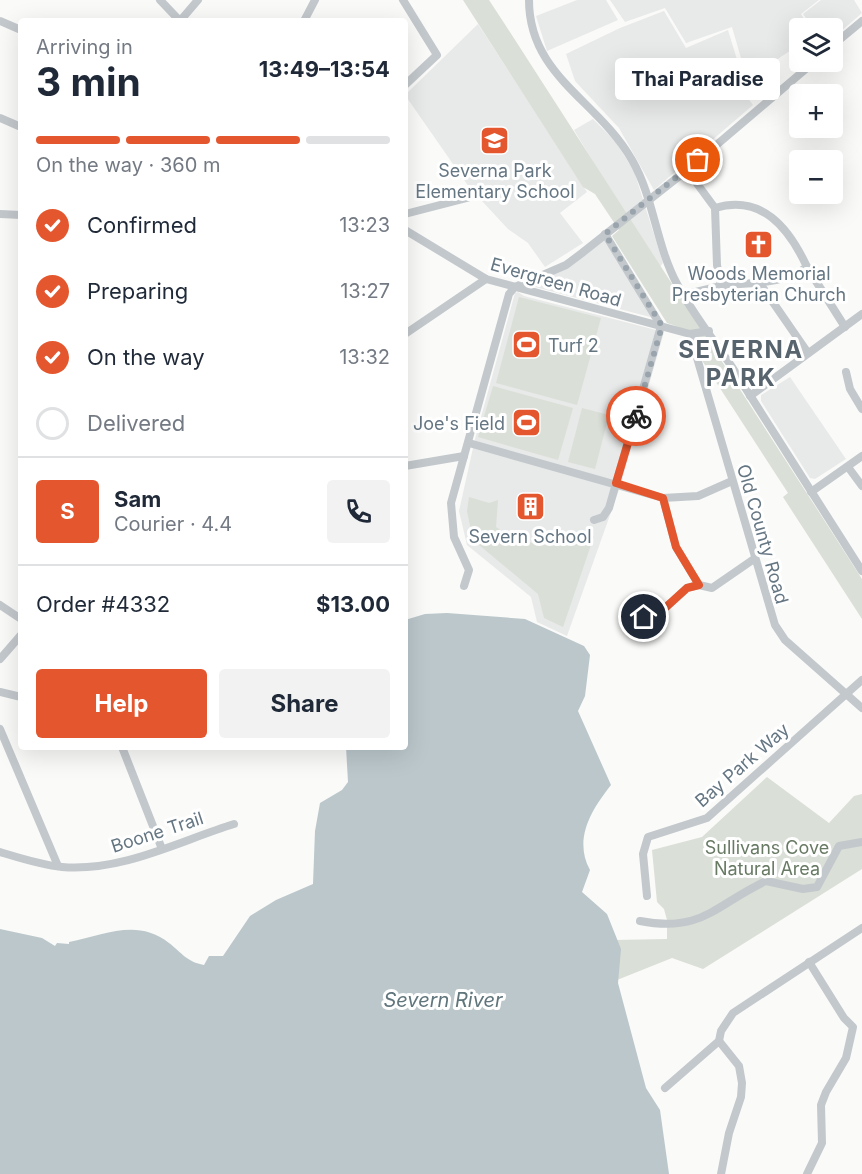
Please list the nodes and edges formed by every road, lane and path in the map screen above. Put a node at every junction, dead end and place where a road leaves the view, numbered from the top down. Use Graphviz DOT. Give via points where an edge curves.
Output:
graph roads {
  1 [pos="160,0"];
  2 [pos="198,0"];
  3 [pos="315,0"];
  4 [pos="403,0"];
  5 [pos="529,0"];
  6 [pos="177,18"];
  7 [pos="183,18"];
  8 [pos="306,18"];
  9 [pos="0,21"];
  10 [pos="862,21"];
  11 [pos="18,29"];
  12 [pos="843,37"];
  13 [pos="802,72"];
  14 [pos="408,82"];
  15 [pos="0,118"];
  16 [pos="18,126"];
  17 [pos="687,170"];
  18 [pos="467,198"];
  19 [pos="649,201"];
  20 [pos="715,208"];
  21 [pos="408,213"];
  22 [pos="0,214"];
  23 [pos="18,215"];
  24 [pos="408,232"];
  25 [pos="605,234"];
  26 [pos="807,267"];
  27 [pos="486,279"];
  28 [pos="759,282"];
  29 [pos="722,286"];
  30 [pos="515,287"];
  31 [pos="683,295"];
  32 [pos="862,314"];
  33 [pos="662,326"];
  34 [pos="845,327"];
  35 [pos="709,331"];
  36 [pos="408,332"];
  37 [pos="690,334"];
  38 [pos="808,353"];
  39 [pos="846,372"];
  40 [pos="750,396"];
  41 [pos="862,409"];
  42 [pos="469,443"];
  43 [pos="464,456"];
  44 [pos="862,456"];
  45 [pos="408,465"];
  46 [pos="848,467"];
  47 [pos="732,481"];
  48 [pos="616,483"];
  49 [pos="862,486"];
  50 [pos="811,492"];
  51 [pos="663,498"];
  52 [pos="594,520"];
  53 [pos="754,559"];
  54 [pos="862,571"];
  55 [pos="699,585"];
  56 [pos="464,586"];
  57 [pos="0,605"];
  58 [pos="18,617"];
  59 [pos="644,617"];
  60 [pos="18,638"];
  61 [pos="0,659"];
  62 [pos="862,680"];
  63 [pos="0,692"];
  64 [pos="846,694"];
  65 [pos="18,696"];
  66 [pos="862,708"];
  67 [pos="1,734"];
  68 [pos="123,750"];
  69 [pos="234,824"];
  70 [pos="862,842"];
  71 [pos="162,849"];
  72 [pos="0,852"];
  73 [pos="58,866"];
  74 [pos="647,896"];
  75 [pos="640,921"];
  76 [pos="862,928"];
  77 [pos="809,962"];
  78 [pos="858,1026"];
  79 [pos="719,1041"];
  80 [pos="665,1088"];
  81 [pos="721,1174"];
  82 [pos="807,1174"];
  1 -- 6 [label="street"];
  2 -- 7 [label="street"];
  3 -- 8 [label="street"];
  4 -- 14 [label="street" via="437,54"];
  5 -- 19 [label="street" via="534,38 543,58 618,139 636,166"];
  9 -- 11 [label="street"];
  10 -- 12 [label="street"];
  13 -- 17 [label="street"];
  15 -- 16 [label="street"];
  17 -- 19 [label="street"];
  17 -- 20 [label="street"];
  18 -- 21 [label="street"];
  19 -- 25 [label="street"];
  19 -- 31 [label="street" via="666,258"];
  20 -- 26 [label="street" via="732,203 754,207 775,218"];
  20 -- 29 [label="street" via="717,265"];
  22 -- 23 [label="street"];
  24 -- 27 [label="street, Evergreen Road"];
  25 -- 30 [label="street" via="566,265"];
  25 -- 33 [label="street"];
  26 -- 28 [label="street" via="796,275"];
  26 -- 34 [label="street"];
  27 -- 30 [label="street, Evergreen Road"];
  27 -- 36 [label="street"];
  28 -- 29 [label="street"];
  28 -- 38 [label="street"];
  29 -- 31 [label="street"];
  30 -- 33 [label="street, Evergreen Road"];
  30 -- 42 [label="street" via="509,294"];
  31 -- 35 [label="street"];
  32 -- 34 [label="street"];
  33 -- 37 [label="street, Evergreen Road"];
  33 -- 48 [label="street"];
  34 -- 38 [label="street"];
  35 -- 37 [label="street, Evergreen Road"];
  35 -- 40 [label="street"];
  37 -- 47 [label="street, Old County Road"];
  38 -- 40 [label="street"];
  39 -- 41 [label="street" via="850,389"];
  40 -- 50 [label="street"];
  42 -- 43 [label="street"];
  42 -- 48 [label="street"];
  43 -- 45 [label="street"];
  43 -- 56 [label="street" via="451,503 454,537 469,570"];
  44 -- 46 [label="street"];
  46 -- 49 [label="street"];
  46 -- 50 [label="street"];
  47 -- 51 [label="street" via="698,496"];
  47 -- 53 [label="street, Old County Road"];
  48 -- 51 [label="street"];
  48 -- 52 [label="street" via="603,518"];
  50 -- 54 [label="street"];
  51 -- 55 [label="street" via="676,547"];
  53 -- 55 [label="street" via="712,588"];
  53 -- 64 [label="street, Old County Road" via="780,634"];
  55 -- 59 [label="street" via="687,588 665,608"];
  57 -- 58 [label="street"];
  60 -- 61 [label="street"];
  62 -- 64 [label="street, Bay Park Way"];
  63 -- 65 [label="street"];
  64 -- 66 [label="street, Old County Road"];
  64 -- 74 [label="street, Bay Park Way" via="707,818 648,837 644,854"];
  67 -- 73 [label="street"];
  68 -- 71 [label="street"];
  69 -- 71 [label="street, Boone Trail"];
  70 -- 75 [label="street" via="839,846 817,887 803,889 766,882 701,920 659,924"];
  71 -- 73 [label="street, Boone Trail" via="101,865"];
  72 -- 73 [label="street, Boone Trail"];
  76 -- 77 [label="street"];
  77 -- 78 [label="street" via="844,1018"];
  77 -- 79 [label="street" via="733,1013"];
  78 -- 82 [label="street" via="821,1105 822,1143"];
  79 -- 80 [label="street"];
  79 -- 81 [label="street" via="739,1066 742,1083"];
}
